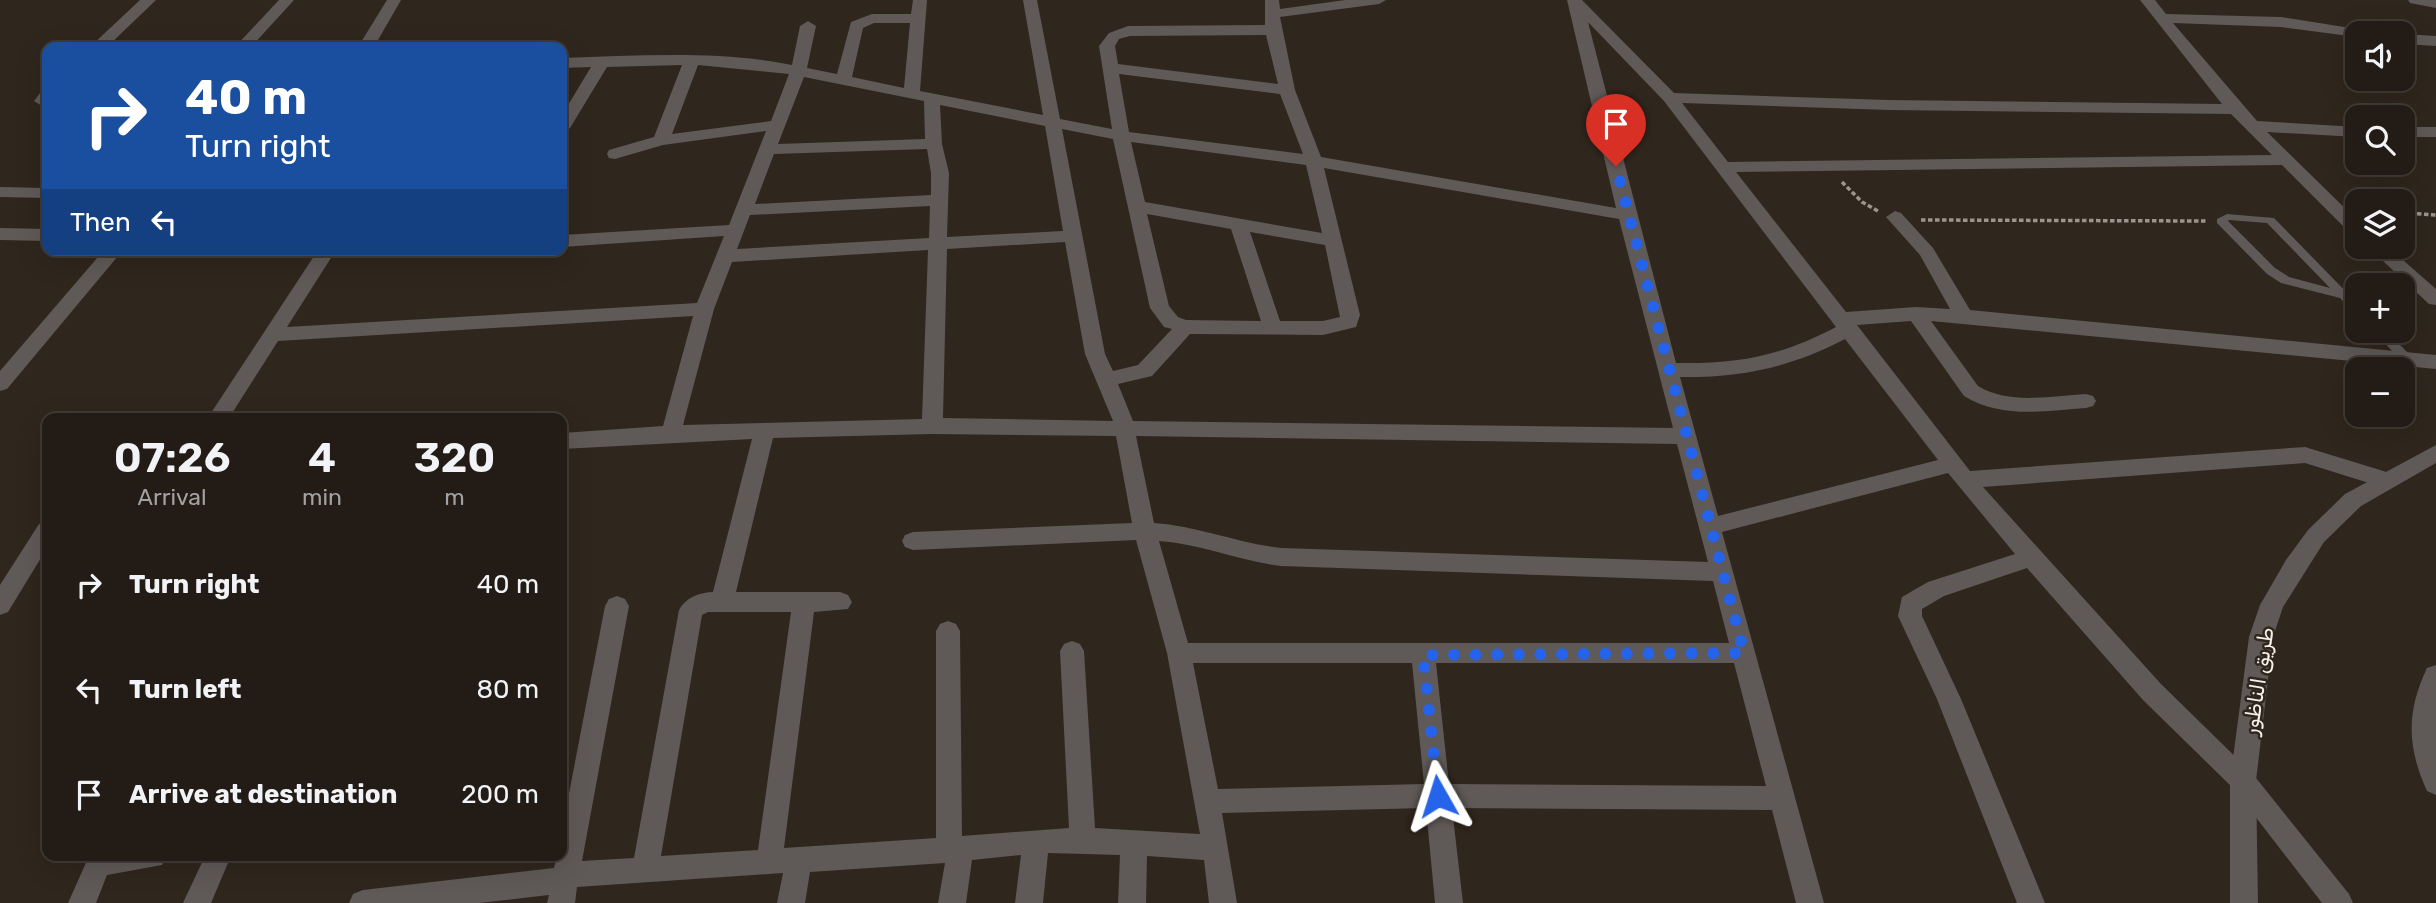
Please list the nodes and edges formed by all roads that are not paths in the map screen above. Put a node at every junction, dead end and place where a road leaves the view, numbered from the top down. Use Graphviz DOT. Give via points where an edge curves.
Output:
graph roads {
  1 [pos="149,0"];
  2 [pos="288,0"];
  3 [pos="394,0"];
  4 [pos="920,0"];
  5 [pos="1030,0"];
  6 [pos="1379,0"];
  7 [pos="2147,0"];
  8 [pos="2415,0"];
  9 [pos="2436,4"];
  10 [pos="1272,15"];
  11 [pos="916,18"];
  12 [pos="2161,18"];
  13 [pos="808,26"];
  14 [pos="2345,31"];
  15 [pos="1614,40"];
  16 [pos="2415,40"];
  17 [pos="2436,41"];
  18 [pos="103,42"];
  19 [pos="248,42"];
  20 [pos="369,42"];
  21 [pos="1587,42"];
  22 [pos="603,60"];
  23 [pos="692,60"];
  24 [pos="567,63"];
  25 [pos="1110,68"];
  26 [pos="799,70"];
  27 [pos="844,80"];
  28 [pos="1287,90"];
  29 [pos="911,96"];
  30 [pos="1670,98"];
  31 [pos="932,100"];
  32 [pos="2235,109"];
  33 [pos="567,120"];
  34 [pos="1053,124"];
  35 [pos="778,125"];
  36 [pos="2253,126"];
  37 [pos="2345,131"];
  38 [pos="2415,132"];
  39 [pos="2436,132"];
  40 [pos="1121,136"];
  41 [pos="661,141"];
  42 [pos="934,144"];
  43 [pos="768,149"];
  44 [pos="615,154"];
  45 [pos="2283,160"];
  46 [pos="1314,161"];
  47 [pos="1726,167"];
  48 [pos="1,193"];
  49 [pos="42,193"];
  50 [pos="940,200"];
  51 [pos="1136,205"];
  52 [pos="742,209"];
  53 [pos="1627,215"];
  54 [pos="1895,217"];
  55 [pos="2345,219"];
  56 [pos="1239,226"];
  57 [pos="734,230"];
  58 [pos="0,234"];
  59 [pos="42,235"];
  60 [pos="1074,236"];
  61 [pos="567,241"];
  62 [pos="1333,241"];
  63 [pos="940,244"];
  64 [pos="109,256"];
  65 [pos="323,256"];
  66 [pos="725,256"];
  67 [pos="2391,259"];
  68 [pos="2343,295"];
  69 [pos="2436,299"];
  70 [pos="704,309"];
  71 [pos="1916,314"];
  72 [pos="1964,316"];
  73 [pos="1846,324"];
  74 [pos="1185,327"];
  75 [pos="1273,328"];
  76 [pos="273,335"];
  77 [pos="2391,343"];
  78 [pos="2386,357"];
  79 [pos="2405,357"];
  80 [pos="2415,360"];
  81 [pos="2436,362"];
  82 [pos="1669,370"];
  83 [pos="1107,380"];
  84 [pos="1,381"];
  85 [pos="2086,401"];
  86 [pos="221,413"];
  87 [pos="932,426"];
  88 [pos="1126,430"];
  89 [pos="764,431"];
  90 [pos="671,433"];
  91 [pos="1687,436"];
  92 [pos="567,440"];
  93 [pos="2436,453"];
  94 [pos="1959,472"];
  95 [pos="2385,480"];
  96 [pos="1711,526"];
  97 [pos="1145,531"];
  98 [pos="42,538"];
  99 [pos="913,541"];
  100 [pos="2031,558"];
  101 [pos="1724,572"];
  102 [pos="840,602"];
  103 [pos="722,603"];
  104 [pos="804,603"];
  105 [pos="0,605"];
  106 [pos="617,606"];
  107 [pos="948,631"];
  108 [pos="1072,651"];
  109 [pos="1179,653"];
  110 [pos="1744,653"];
  111 [pos="1423,655"];
  112 [pos="2436,674"];
  113 [pos="2243,781"];
  114 [pos="2436,783"];
  115 [pos="1438,796"];
  116 [pos="1784,798"];
  117 [pos="1207,801"];
  118 [pos="1083,840"];
  119 [pos="1036,841"];
  120 [pos="1134,844"];
  121 [pos="1216,848"];
  122 [pos="954,849"];
  123 [pos="100,861"];
  124 [pos="216,861"];
  125 [pos="798,861"];
  126 [pos="769,863"];
  127 [pos="645,871"];
  128 [pos="564,886"];
  129 [pos="82,903"];
  130 [pos="197,903"];
  131 [pos="363,903"];
  132 [pos="791,903"];
  133 [pos="952,903"];
  134 [pos="1029,903"];
  135 [pos="1132,903"];
  136 [pos="1223,903"];
  137 [pos="1449,903"];
  138 [pos="1810,903"];
  139 [pos="2031,903"];
  140 [pos="2244,903"];
  141 [pos="2339,903"];
  1 -- 18 [label="street"];
  2 -- 19 [label="street"];
  3 -- 20 [label="street"];
  4 -- 11 [label="street"];
  5 -- 34 [label="street"];
  6 -- 10 [label="street"];
  7 -- 12 [label="street"];
  8 -- 9 [label="street"];
  10 -- 25 [label="street" via="1128,31 1114,36 1107,46"];
  10 -- 28 [label="street"];
  11 -- 27 [label="street" via="856,24"];
  11 -- 29 [label="street"];
  12 -- 14 [label="street" via="2281,22"];
  12 -- 32 [label="street"];
  13 -- 26 [label="street"];
  15 -- 21 [label="street"];
  15 -- 21 [label="street" via="1574,0"];
  15 -- 30 [label="street"];
  16 -- 17 [label="street"];
  21 -- 53 [label="street"];
  22 -- 23 [label="street"];
  22 -- 24 [label="street"];
  22 -- 33 [label="street"];
  23 -- 26 [label="street"];
  23 -- 41 [label="street"];
  25 -- 28 [label="street"];
  25 -- 40 [label="street"];
  26 -- 27 [label="street"];
  26 -- 35 [label="street"];
  27 -- 29 [label="street"];
  28 -- 46 [label="street"];
  29 -- 31 [label="street"];
  30 -- 32 [label="street"];
  30 -- 47 [label="street"];
  31 -- 34 [label="street"];
  31 -- 42 [label="street"];
  32 -- 36 [label="street"];
  34 -- 40 [label="street"];
  34 -- 60 [label="street"];
  35 -- 41 [label="street"];
  35 -- 43 [label="street"];
  36 -- 37 [label="street"];
  36 -- 45 [label="street"];
  38 -- 39 [label="street"];
  40 -- 46 [label="street"];
  40 -- 51 [label="street"];
  41 -- 44 [label="street"];
  42 -- 43 [label="street"];
  42 -- 50 [label="street"];
  43 -- 52 [label="street"];
  45 -- 47 [label="street"];
  45 -- 55 [label="street"];
  46 -- 53 [label="street"];
  46 -- 62 [label="street"];
  47 -- 73 [label="street"];
  48 -- 49 [label="street"];
  50 -- 52 [label="street"];
  50 -- 63 [label="street"];
  51 -- 56 [label="street"];
  51 -- 74 [label="street" via="1160,308 1171,322"];
  52 -- 57 [label="street"];
  53 -- 82 [label="street"];
  54 -- 72 [label="street" via="1927,252"];
  56 -- 62 [label="street"];
  56 -- 75 [label="street"];
  57 -- 61 [label="street"];
  57 -- 66 [label="street"];
  58 -- 59 [label="street"];
  60 -- 63 [label="street"];
  60 -- 83 [label="street" via="1095,354"];
  62 -- 75 [label="street" via="1349,323"];
  63 -- 66 [label="street"];
  63 -- 87 [label="street"];
  64 -- 84 [label="street"];
  65 -- 76 [label="street"];
  66 -- 70 [label="street"];
  67 -- 69 [label="street"];
  68 -- 68 [label="lane" via="2270,220 2227,217 2221,221 2285,280"];
  70 -- 76 [label="street"];
  70 -- 90 [label="street"];
  71 -- 72 [label="street"];
  71 -- 73 [label="street"];
  71 -- 85 [label="street" via="1981,399 2004,404"];
  72 -- 78 [label="street"];
  73 -- 82 [label="street" via="1808,351 1773,364 1731,371"];
  73 -- 94 [label="street"];
  74 -- 75 [label="street"];
  74 -- 83 [label="street" via="1144,371"];
  76 -- 86 [label="street"];
  77 -- 79 [label="lane"];
  80 -- 81 [label="street"];
  82 -- 91 [label="street"];
  83 -- 88 [label="street"];
  87 -- 88 [label="street"];
  87 -- 89 [label="street"];
  88 -- 91 [label="street"];
  88 -- 97 [label="street"];
  89 -- 90 [label="street"];
  89 -- 103 [label="street"];
  90 -- 92 [label="street"];
  91 -- 96 [label="street"];
  93 -- 95 [label="street, طريق الناظور"];
  94 -- 95 [label="street" via="2305,455"];
  94 -- 96 [label="street"];
  94 -- 100 [label="street"];
  95 -- 113 [label="street, طريق الناظور" via="2353,500 2316,536 2272,606 2259,651"];
  96 -- 101 [label="street"];
  97 -- 99 [label="street"];
  97 -- 101 [label="street" via="1188,534 1245,552 1281,557"];
  97 -- 109 [label="street"];
  98 -- 105 [label="street"];
  100 -- 113 [label="street" via="2152,692"];
  100 -- 139 [label="street" via="1936,589 1910,604 1910,616 1949,699"];
  101 -- 110 [label="street"];
  102 -- 104 [label="street"];
  103 -- 104 [label="street"];
  103 -- 127 [label="street" via="699,603 691,610"];
  104 -- 126 [label="street"];
  106 -- 128 [label="street"];
  107 -- 122 [label="street"];
  108 -- 118 [label="street"];
  109 -- 111 [label="street"];
  109 -- 117 [label="street"];
  110 -- 111 [label="street"];
  110 -- 116 [label="street"];
  111 -- 115 [label="street"];
  112 -- 114 [label="street" via="2422,741"];
  113 -- 140 [label="street, طريق الناظور"];
  113 -- 141 [label="street"];
  115 -- 116 [label="street"];
  115 -- 117 [label="street"];
  115 -- 137 [label="street"];
  116 -- 138 [label="street"];
  117 -- 121 [label="street"];
  118 -- 119 [label="street"];
  118 -- 120 [label="street"];
  119 -- 122 [label="street"];
  119 -- 134 [label="street"];
  120 -- 121 [label="street"];
  120 -- 135 [label="street"];
  121 -- 136 [label="street"];
  122 -- 125 [label="street"];
  122 -- 133 [label="street"];
  123 -- 129 [label="street"];
  124 -- 130 [label="street"];
  125 -- 126 [label="street"];
  125 -- 132 [label="street"];
  126 -- 127 [label="street"];
  127 -- 128 [label="street"];
  128 -- 131 [label="street"];
}
